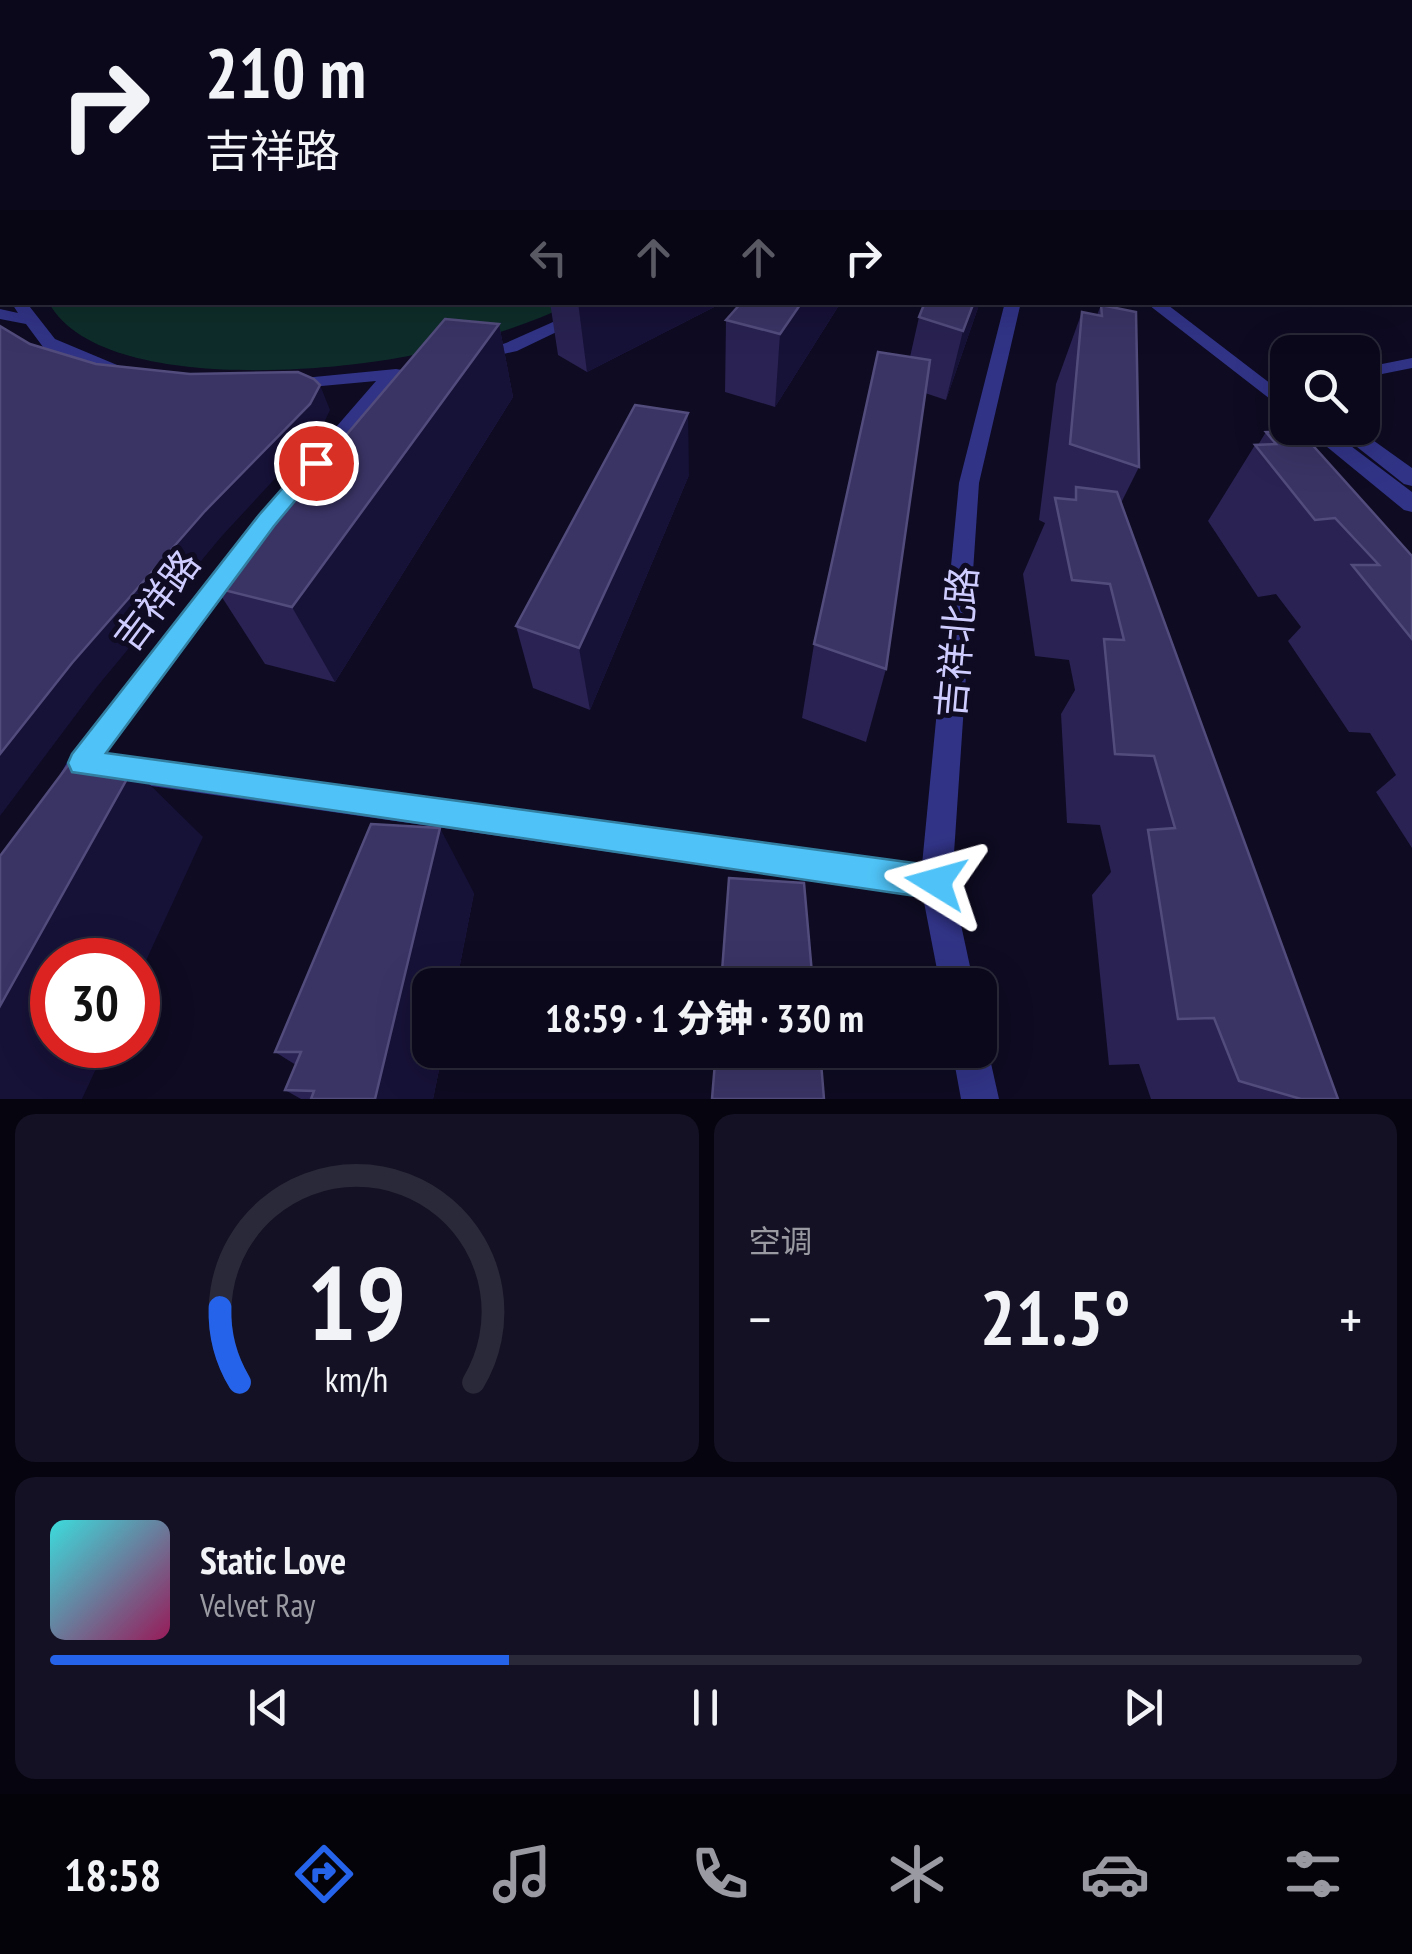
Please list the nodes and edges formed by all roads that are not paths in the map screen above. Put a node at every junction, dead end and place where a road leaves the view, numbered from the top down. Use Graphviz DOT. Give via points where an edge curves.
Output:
graph roads {
  1 [pos="20,305"];
  2 [pos="605,305"];
  3 [pos="1012,305"];
  4 [pos="1157,305"];
  5 [pos="1181,305"];
  6 [pos="0,314"];
  7 [pos="32,320"];
  8 [pos="459,359"];
  9 [pos="1412,363"];
  10 [pos="1380,369"];
  11 [pos="148,376"];
  12 [pos="1270,379"];
  13 [pos="1270,381"];
  14 [pos="271,385"];
  15 [pos="1336,445"];
  16 [pos="1367,445"];
  17 [pos="1412,479"];
  18 [pos="1412,504"];
  19 [pos="82,763"];
  20 [pos="62,793"];
  21 [pos="936,882"];
  22 [pos="954,968"];
  23 [pos="974,1068"];
  24 [pos="980,1099"];
  1 -- 7 [label="street"];
  2 -- 8 [label="street" via="511,347"];
  3 -- 21 [label="street, 吉祥北路" via="969,482"];
  4 -- 13 [label="street"];
  5 -- 12 [label="street"];
  6 -- 7 [label="street"];
  7 -- 11 [label="street" via="50,343"];
  9 -- 10 [label="street"];
  14 -- 19 [label="street, 吉祥路" via="398,373 266,521"];
  15 -- 18 [label="street"];
  16 -- 17 [label="street"];
  19 -- 20 [label="street, 吉祥路"];
  19 -- 21 [label="street"];
  21 -- 22 [label="street, 吉祥北路"];
  23 -- 24 [label="street"];
}
